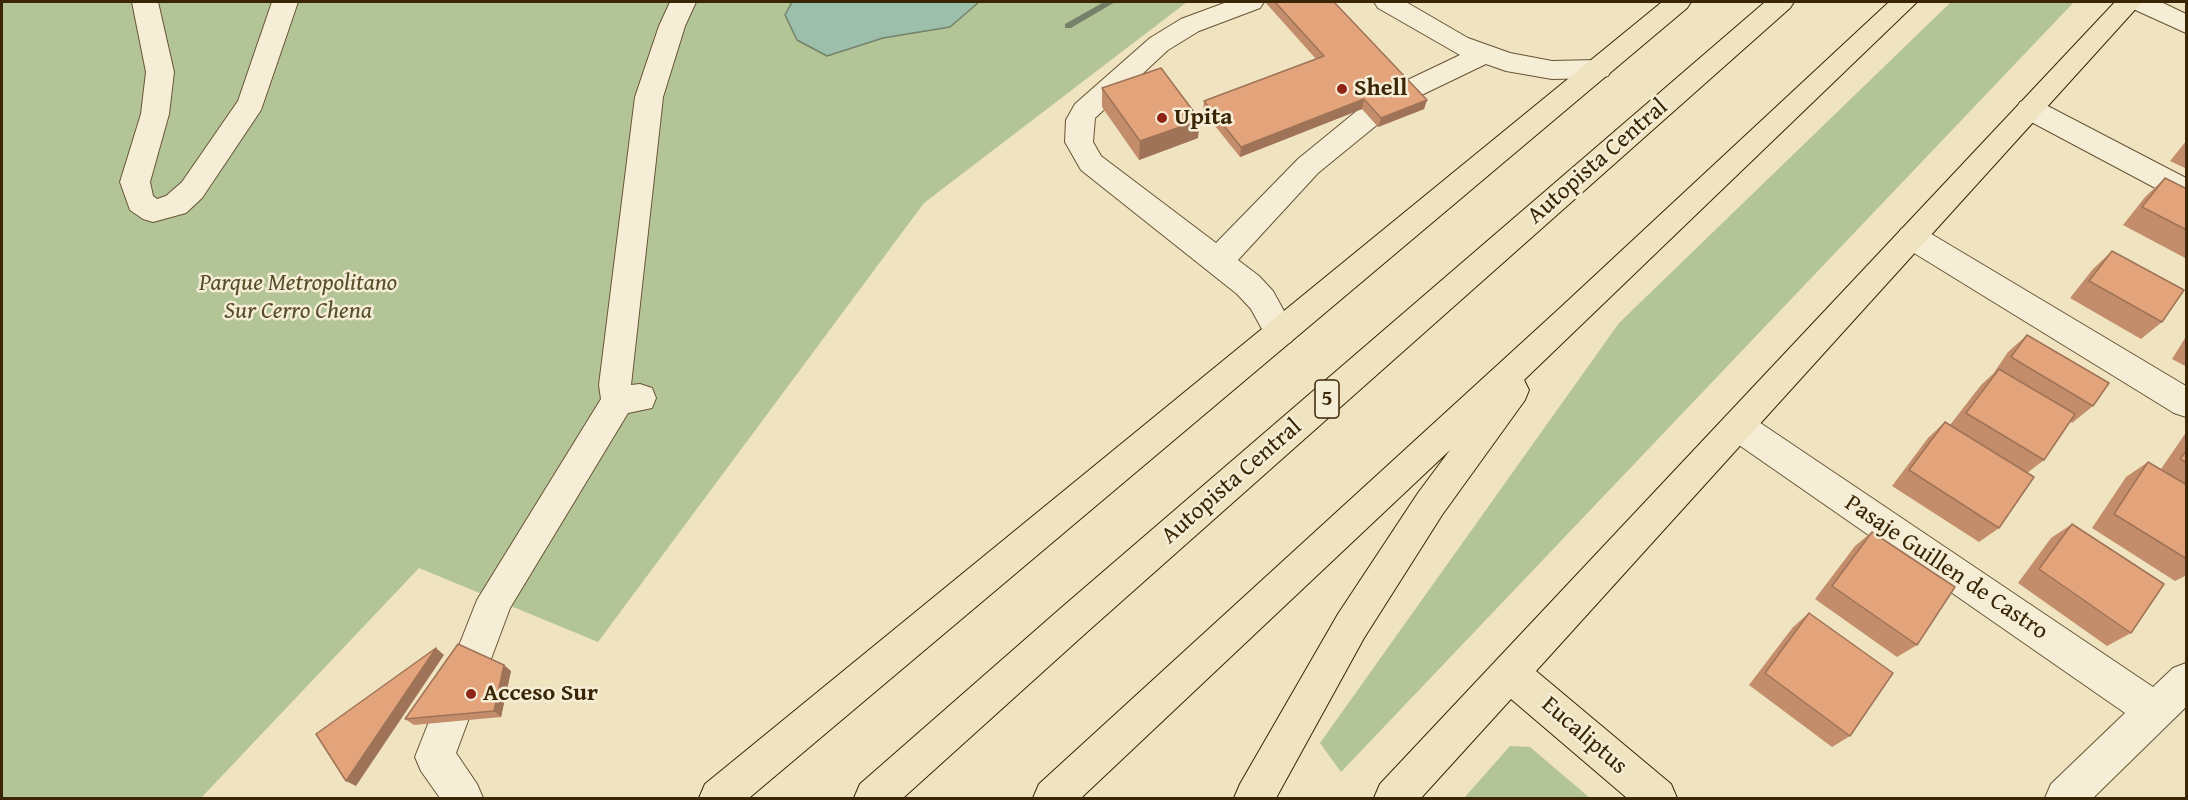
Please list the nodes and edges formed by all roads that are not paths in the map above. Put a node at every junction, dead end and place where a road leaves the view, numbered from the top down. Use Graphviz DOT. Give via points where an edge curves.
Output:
graph roads {
  1 [pos="146,2"];
  2 [pos="285,2"];
  3 [pos="682,2"];
  4 [pos="1251,2"];
  5 [pos="1387,2"];
  6 [pos="1678,2"];
  7 [pos="1781,2"];
  8 [pos="1904,2"];
  9 [pos="2129,2"];
  10 [pos="2140,2"];
  11 [pos="2187,24"];
  12 [pos="1484,54"];
  13 [pos="1598,69"];
  14 [pos="1407,92"];
  15 [pos="2030,109"];
  16 [pos="1368,117"];
  17 [pos="2187,191"];
  18 [pos="1912,237"];
  19 [pos="1218,261"];
  20 [pos="1572,316"];
  21 [pos="1281,333"];
  22 [pos="2187,403"];
  23 [pos="1738,426"];
  24 [pos="1510,673"];
  25 [pos="2187,681"];
  26 [pos="2155,711"];
  27 [pos="464,798"];
  28 [pos="719,798"];
  29 [pos="874,798"];
  30 [pos="1053,798"];
  31 [pos="1254,798"];
  32 [pos="1394,798"];
  33 [pos="1657,798"];
  34 [pos="2065,798"];
  1 -- 2 [label="street" via="160,72 155,114 135,182 140,202 153,212 176,205 192,190 251,103"];
  3 -- 27 [label="street" via="650,97 615,385 629,399 495,600 435,757"];
  4 -- 19 [label="street" via="1190,25 1160,44 1092,103 1078,130 1079,142 1091,163"];
  5 -- 12 [label="street"];
  6 -- 13 [label="main road"];
  7 -- 29 [label="main road, Autopista Central / 5"];
  8 -- 20 [label="main road"];
  9 -- 15 [label="main road"];
  10 -- 11 [label="street"];
  12 -- 13 [label="street" via="1529,67"];
  12 -- 14 [label="street"];
  13 -- 21 [label="main road"];
  15 -- 17 [label="street"];
  15 -- 18 [label="main road"];
  16 -- 19 [label="street" via="1308,166"];
  18 -- 22 [label="street"];
  18 -- 23 [label="main road"];
  19 -- 21 [label="street" via="1262,300"];
  20 -- 30 [label="main road"];
  20 -- 31 [label="main road" via="1502,404 1391,563"];
  21 -- 28 [label="main road"];
  23 -- 24 [label="main road"];
  23 -- 26 [label="street, Pasaje Guillen de Castro"];
  24 -- 32 [label="main road"];
  24 -- 33 [label="main road, Eucaliptus"];
  25 -- 26 [label="street"];
  26 -- 34 [label="street"];
}
